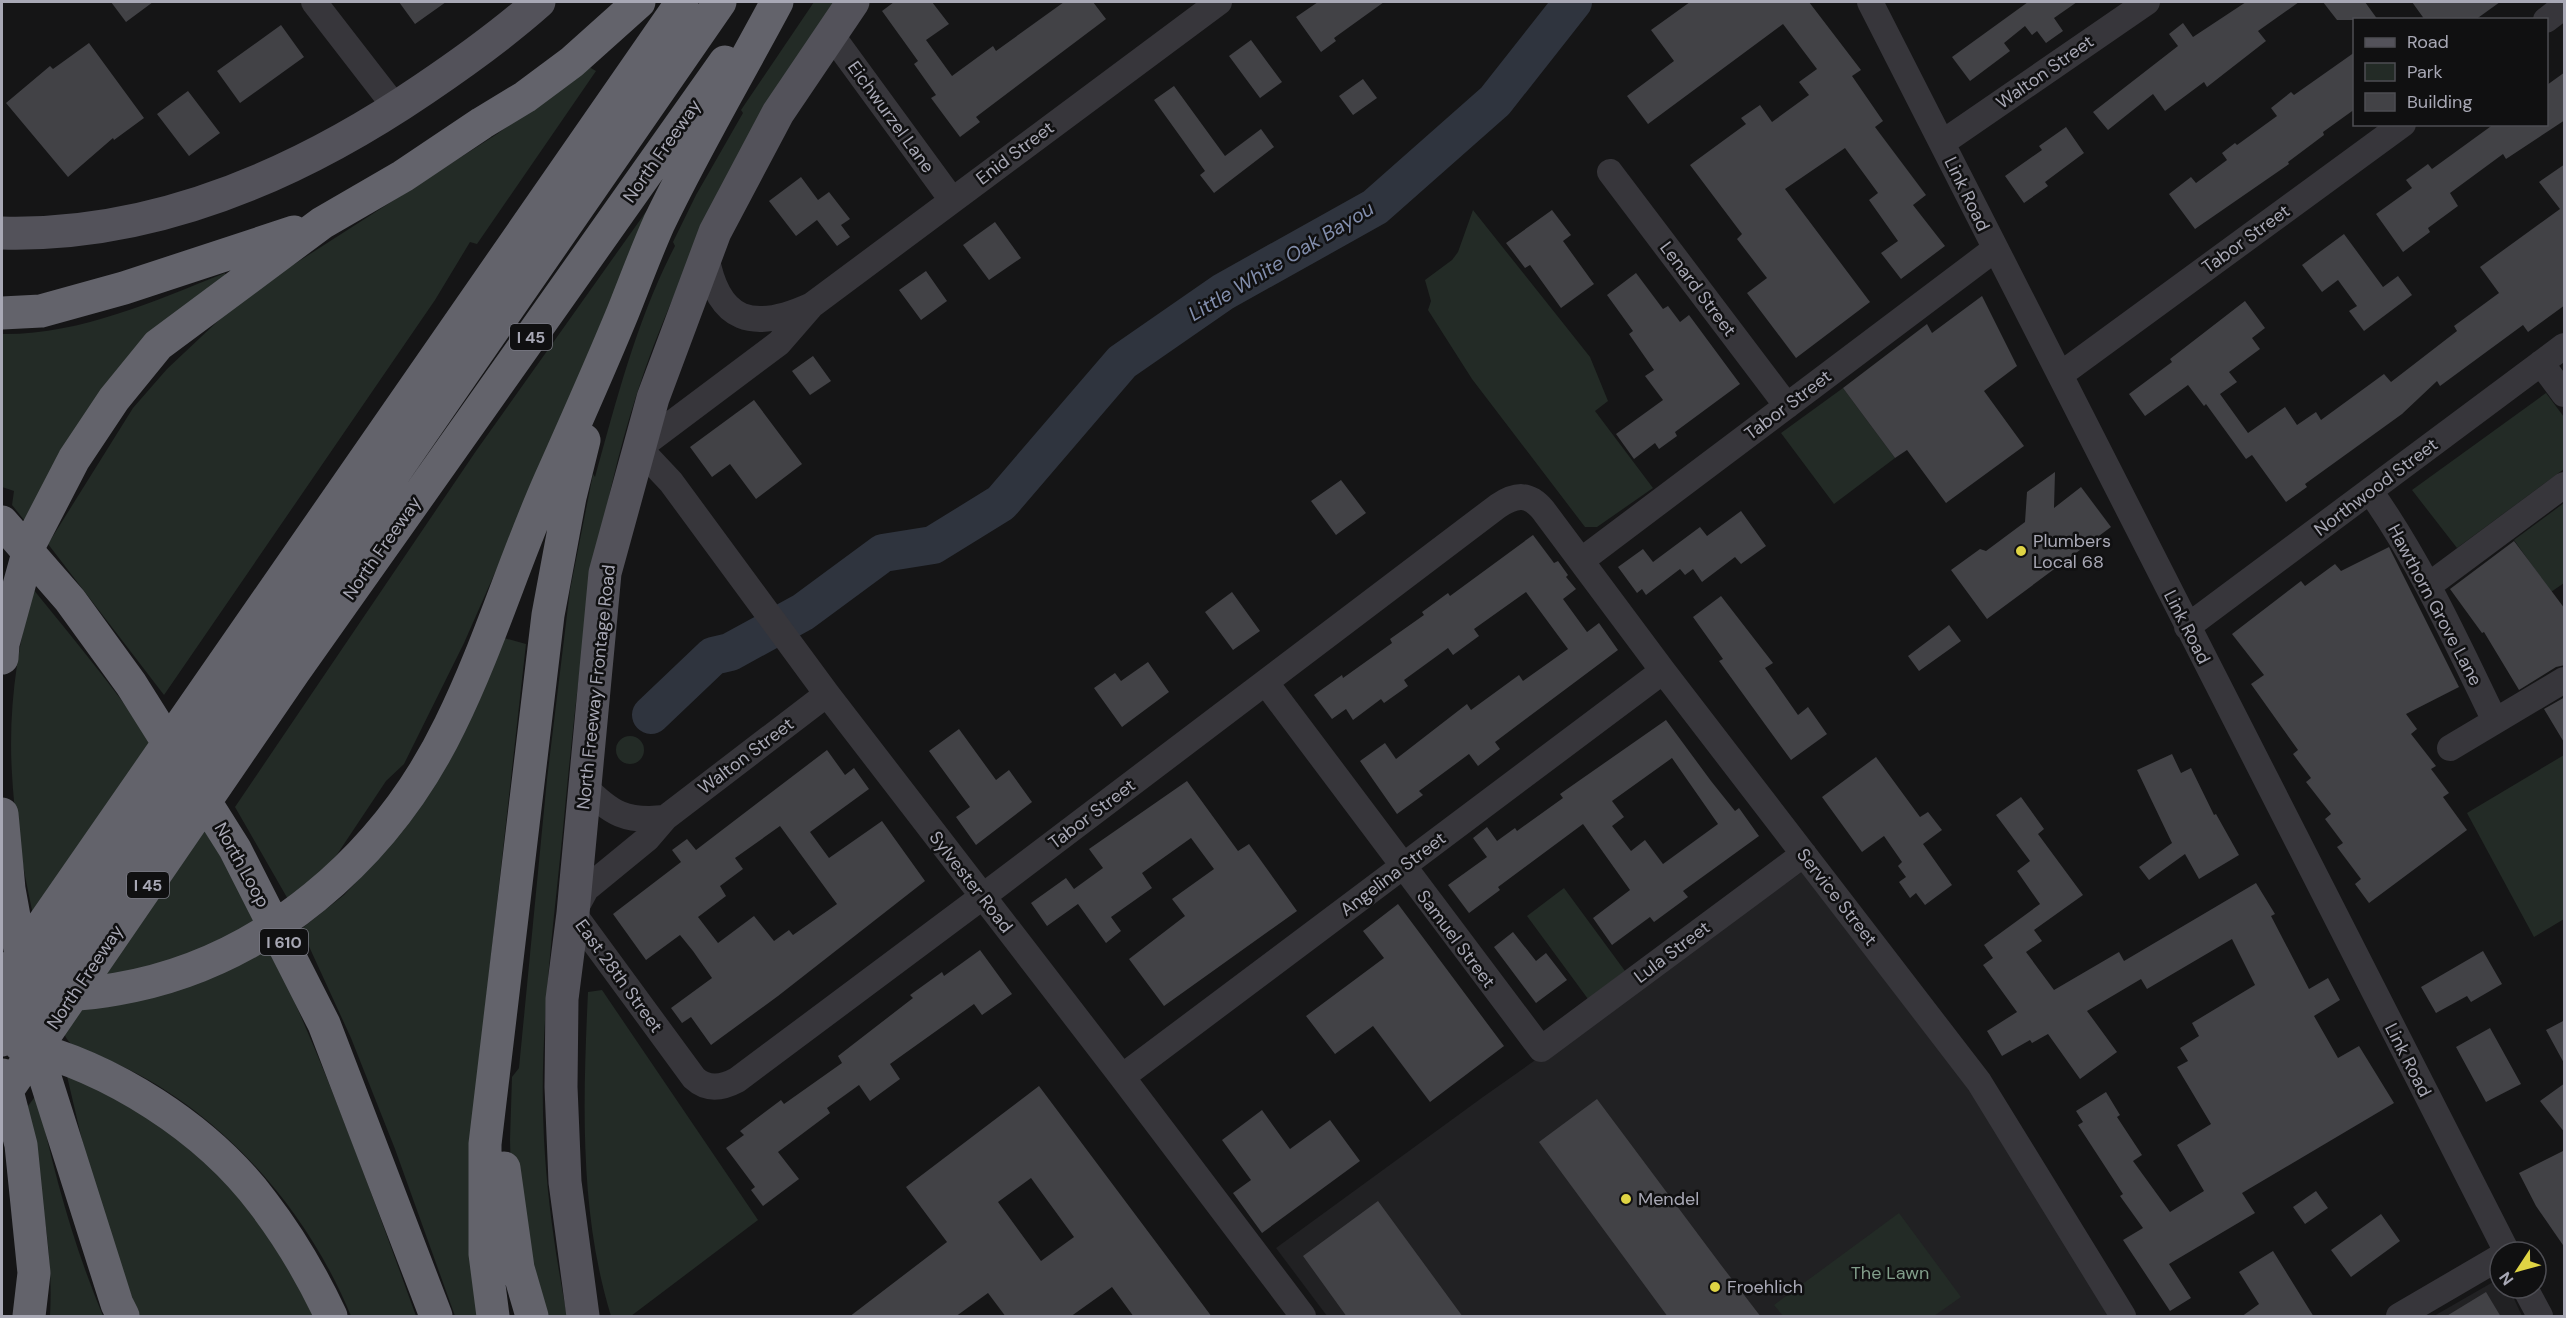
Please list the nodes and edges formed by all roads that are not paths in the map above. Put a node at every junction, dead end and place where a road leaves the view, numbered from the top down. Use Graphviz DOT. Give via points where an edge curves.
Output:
graph roads {
  1 [pos="314,2"];
  2 [pos="539,2"];
  3 [pos="639,2"];
  4 [pos="682,2"];
  5 [pos="720,2"];
  6 [pos="768,2"];
  7 [pos="777,2"];
  8 [pos="852,2"];
  9 [pos="1219,2"];
  10 [pos="1870,2"];
  11 [pos="2147,2"];
  12 [pos="2565,6"];
  13 [pos="2548,19"];
  14 [pos="830,33"];
  15 [pos="396,108"];
  16 [pos="2400,126"];
  17 [pos="1942,143"];
  18 [pos="1610,172"];
  19 [pos="952,200"];
  20 [pos="322,223"];
  21 [pos="2,233"];
  22 [pos="1995,249"];
  23 [pos="706,255"];
  24 [pos="812,305"];
  25 [pos="2,313"];
  26 [pos="2565,346"];
  27 [pos="603,360"];
  28 [pos="2541,363"];
  29 [pos="2060,375"];
  30 [pos="2565,394"];
  31 [pos="1787,406"];
  32 [pos="639,448"];
  33 [pos="2565,485"];
  34 [pos="2370,491"];
  35 [pos="1526,496"];
  36 [pos="2,522"];
  37 [pos="1582,560"];
  38 [pos="2428,585"];
  39 [pos="2187,627"];
  40 [pos="2,658"];
  41 [pos="283,660"];
  42 [pos="1663,671"];
  43 [pos="2565,680"];
  44 [pos="1266,683"];
  45 [pos="827,694"];
  46 [pos="2495,721"];
  47 [pos="2450,748"];
  48 [pos="584,786"];
  49 [pos="2,814"];
  50 [pos="665,818"];
  51 [pos="1804,854"];
  52 [pos="1402,867"];
  53 [pos="982,897"];
  54 [pos="573,913"];
  55 [pos="2,983"];
  56 [pos="2,997"];
  57 [pos="500,1029"];
  58 [pos="664,1039"];
  59 [pos="2,1041"];
  60 [pos="1541,1049"];
  61 [pos="2,1069"];
  62 [pos="1122,1077"];
  63 [pos="2,1098"];
  64 [pos="2501,1240"];
  65 [pos="2488,1264"];
  66 [pos="2531,1300"];
  67 [pos="29,1317"];
  68 [pos="123,1317"];
  69 [pos="331,1317"];
  70 [pos="436,1317"];
  71 [pos="493,1317"];
  72 [pos="532,1317"];
  73 [pos="583,1317"];
  74 [pos="1303,1317"];
  75 [pos="2123,1317"];
  76 [pos="2399,1317"];
  77 [pos="2540,1317"];
  1 -- 15 [label="street"];
  2 -- 15 [label="main road" via="462,63"];
  3 -- 20 [label="highway" via="572,62 525,97"];
  4 -- 55 [label="highway"];
  5 -- 41 [label="highway, North Freeway"];
  6 -- 41 [label="highway, North Freeway / I 45"];
  7 -- 27 [label="highway" via="659,224"];
  8 -- 14 [label="main road, North Freeway Frontage Road"];
  9 -- 19 [label="street, Enid Street"];
  10 -- 17 [label="street, Link Road"];
  11 -- 17 [label="street, Walton Street"];
  12 -- 13 [label="street"];
  14 -- 19 [label="street, Eichwurzel Lane"];
  14 -- 23 [label="main road, North Freeway Frontage Road" via="778,113"];
  15 -- 21 [label="main road" via="300,163 189,207 78,230"];
  16 -- 29 [label="street, Tabor Street"];
  17 -- 22 [label="street, Link Road"];
  18 -- 31 [label="street, Lenard Street"];
  19 -- 24 [label="street, Enid Street"];
  20 -- 25 [label="highway" via="124,288 41,311"];
  20 -- 40 [label="highway" via="158,345 114,399 74,459 31,542"];
  22 -- 29 [label="street, Link Road"];
  22 -- 31 [label="street, Tabor Street"];
  23 -- 24 [label="street, Enid Street" via="717,295 735,313 777,319"];
  23 -- 32 [label="main road, North Freeway Frontage Road" via="653,398"];
  24 -- 32 [label="street, Enid Street" via="779,343"];
  26 -- 28 [label="street, Northwood Street"];
  27 -- 56 [label="highway" via="535,514 449,727 415,786 381,832 330,885 277,925 198,966 117,989"];
  27 -- 57 [label="highway" via="570,498 548,615"];
  28 -- 30 [label="street"];
  28 -- 34 [label="street, Northwood Street"];
  29 -- 39 [label="street, Link Road"];
  31 -- 37 [label="street, Tabor Street"];
  32 -- 45 [label="street, Sylvester Road" via="671,482"];
  32 -- 48 [label="main road, North Freeway Frontage Road" via="605,573"];
  33 -- 38 [label="street"];
  34 -- 38 [label="street, Hawthorn Grove Lane"];
  34 -- 39 [label="street, Northwood Street"];
  35 -- 37 [label="street, Service Street" via="1535,501"];
  35 -- 44 [label="street, Tabor Street" via="1511,498 1498,506"];
  36 -- 70 [label="highway, North Loop / I 610" via="70,600 131,684 235,849 324,1024"];
  37 -- 42 [label="street, Service Street"];
  38 -- 46 [label="street, Hawthorn Grove Lane"];
  39 -- 64 [label="street, Link Road"];
  41 -- 59 [label="highway, North Freeway"];
  41 -- 63 [label="highway, North Freeway / I 45"];
  42 -- 51 [label="street, Service Street"];
  42 -- 52 [label="street, Angelina Street"];
  43 -- 46 [label="street"];
  44 -- 52 [label="street, Samuel Street"];
  44 -- 53 [label="street, Tabor Street"];
  45 -- 50 [label="street, Walton Street"];
  45 -- 53 [label="street, Sylvester Road"];
  46 -- 47 [label="street"];
  48 -- 50 [label="street" via="612,812 642,820"];
  48 -- 54 [label="main road, North Freeway Frontage Road"];
  49 -- 68 [label="highway" via="9,889 43,1071"];
  50 -- 54 [label="street, Walton Street" via="647,839 586,889"];
  51 -- 60 [label="street, Lula Street"];
  51 -- 75 [label="street, Service Street" via="1979,1082"];
  52 -- 60 [label="street, Samuel Street"];
  52 -- 62 [label="street, Angelina Street"];
  53 -- 58 [label="street, Tabor Street" via="728,1085 698,1082"];
  53 -- 62 [label="street, Sylvester Road"];
  54 -- 58 [label="street, East 28th Street"];
  54 -- 73 [label="main road, North Freeway Frontage Road" via="562,999 561,1087 565,1182"];
  57 -- 71 [label="highway" via="485,1144 485,1254"];
  57 -- 72 [label="highway" via="502,1156 508,1212"];
  59 -- 69 [label="highway" via="110,1077 170,1116 211,1149 262,1201 311,1275"];
  61 -- 67 [label="highway" via="21,1145 34,1273"];
  62 -- 74 [label="street, Sylvester Road"];
  65 -- 76 [label="street"];
  66 -- 77 [label="street"];
}
